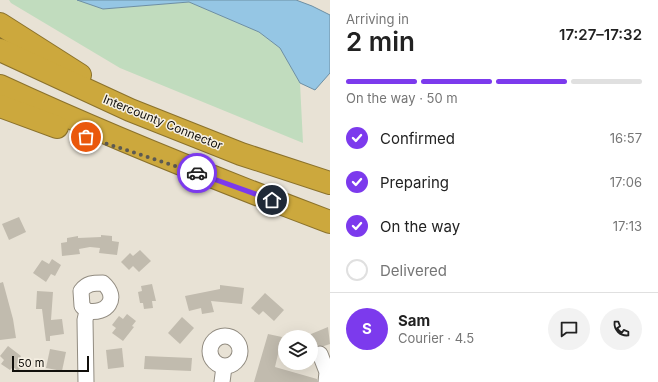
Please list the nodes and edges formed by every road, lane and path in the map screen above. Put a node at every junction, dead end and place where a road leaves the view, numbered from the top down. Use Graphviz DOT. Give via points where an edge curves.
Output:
graph roads {
  1 [pos="0,24"];
  2 [pos="0,50"];
  3 [pos="0,86"];
  4 [pos="0,106"];
  5 [pos="130,110"];
  6 [pos="330,183"];
  7 [pos="229,184"];
  8 [pos="330,222"];
  9 [pos="87,311"];
  10 [pos="320,354"];
  11 [pos="224,366"];
  12 [pos="86,382"];
  13 [pos="222,382"];
  14 [pos="326,382"];
  1 -- 5 [label="highway"];
  2 -- 5 [label="highway, Intercounty Connector"];
  3 -- 7 [label="highway" via="83,124"];
  4 -- 7 [label="highway"];
  5 -- 6 [label="highway, Intercounty Connector" via="241,154"];
  7 -- 8 [label="highway"];
  9 -- 12 [label="street"];
  10 -- 14 [label="street" via="327,372"];
  11 -- 13 [label="street"];
}
